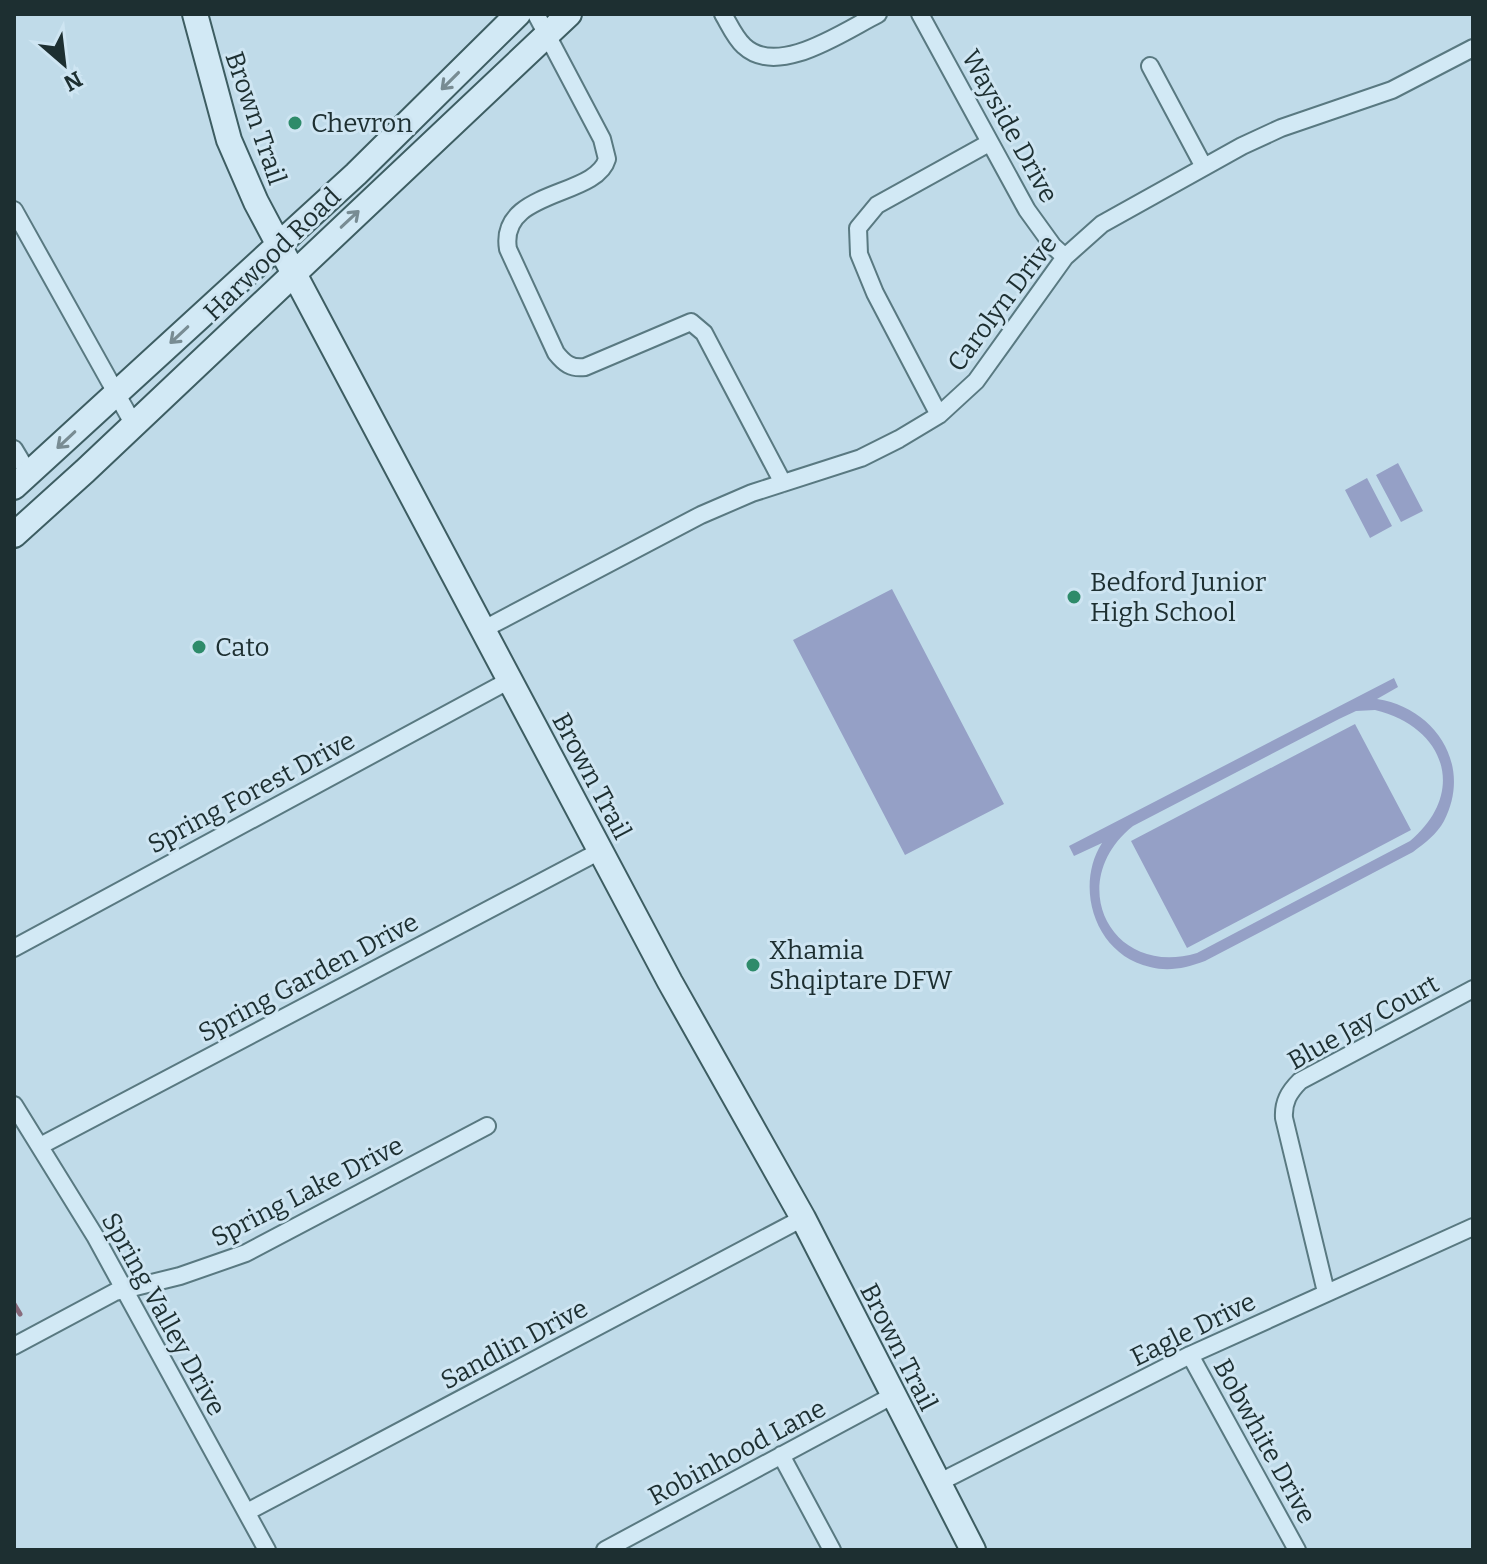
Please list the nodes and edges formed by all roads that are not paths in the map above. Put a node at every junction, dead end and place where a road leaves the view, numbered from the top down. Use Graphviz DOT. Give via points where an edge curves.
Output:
graph roads {
  1 [pos="195,14"];
  2 [pos="518,14"];
  3 [pos="569,14"];
  4 [pos="723,14"];
  5 [pos="878,14"];
  6 [pos="920,14"];
  7 [pos="541,24"];
  8 [pos="1473,48"];
  9 [pos="1150,66"];
  10 [pos="989,143"];
  11 [pos="1204,167"];
  12 [pos="14,210"];
  13 [pos="278,245"];
  14 [pos="1065,257"];
  15 [pos="293,273"];
  16 [pos="116,393"];
  17 [pos="939,415"];
  18 [pos="134,425"];
  19 [pos="14,449"];
  20 [pos="21,481"];
  21 [pos="783,483"];
  22 [pos="14,535"];
  23 [pos="484,629"];
  24 [pos="510,680"];
  25 [pos="600,851"];
  26 [pos="14,948"];
  27 [pos="1473,989"];
  28 [pos="14,1105"];
  29 [pos="487,1126"];
  30 [pos="40,1146"];
  31 [pos="803,1218"];
  32 [pos="1473,1227"];
  33 [pos="124,1289"];
  34 [pos="1326,1292"];
  35 [pos="14,1346"];
  36 [pos="1190,1355"];
  37 [pos="892,1396"];
  38 [pos="781,1455"];
  39 [pos="938,1483"];
  40 [pos="247,1512"];
  41 [pos="267,1550"];
  42 [pos="605,1550"];
  43 [pos="832,1550"];
  44 [pos="973,1550"];
  45 [pos="1297,1550"];
  1 -- 13 [label="street, Brown Trail" via="229,140"];
  2 -- 13 [label="street, Harwood Road, one-way"];
  3 -- 7 [label="street, Harwood Road"];
  4 -- 5 [label="street" via="744,47 768,58 783,58"];
  6 -- 10 [label="street, Wayside Drive"];
  15 -- 7 [label="street, Harwood Road, one-way"];
  7 -- 21 [label="street" via="602,139 607,159 599,173 527,207 506,235 556,353 576,369 585,367 691,322 704,333"];
  8 -- 11 [label="street, Carolyn Drive" via="1392,90 1281,128"];
  9 -- 11 [label="street"];
  10 -- 14 [label="street, Wayside Drive" via="1027,210"];
  10 -- 17 [label="street" via="877,205 858,228 859,254 875,293"];
  11 -- 14 [label="street, Carolyn Drive" via="1102,224"];
  12 -- 16 [label="street"];
  13 -- 15 [label="street, Brown Trail"];
  13 -- 16 [label="street, Harwood Road, one-way"];
  14 -- 17 [label="street, Carolyn Drive" via="996,357"];
  15 -- 18 [label="street, Harwood Road"];
  15 -- 23 [label="street, Brown Trail"];
  16 -- 18 [label="street"];
  16 -- 20 [label="street, Harwood Road, one-way"];
  17 -- 21 [label="street, Carolyn Drive" via="861,458"];
  18 -- 22 [label="street, Harwood Road"];
  19 -- 20 [label="street"];
  21 -- 23 [label="street, Carolyn Drive" via="701,515"];
  23 -- 24 [label="street, Brown Trail"];
  24 -- 25 [label="street, Brown Trail"];
  24 -- 26 [label="street, Spring Forest Drive"];
  25 -- 30 [label="street, Spring Garden Drive"];
  25 -- 31 [label="street, Brown Trail"];
  27 -- 34 [label="street, Blue Jay Court" via="1290,1091 1284,1118"];
  28 -- 30 [label="street, Spring Valley Drive"];
  29 -- 33 [label="street, Spring Lake Drive" via="246,1253"];
  30 -- 33 [label="street, Spring Valley Drive"];
  31 -- 37 [label="street, Brown Trail"];
  31 -- 40 [label="street, Sandlin Drive"];
  32 -- 34 [label="street, Eagle Drive"];
  33 -- 35 [label="street, Spring Lake Drive"];
  33 -- 40 [label="street, Spring Valley Drive"];
  34 -- 36 [label="street, Eagle Drive"];
  36 -- 39 [label="street, Eagle Drive"];
  36 -- 45 [label="street, Bobwhite Drive"];
  37 -- 38 [label="street, Robinhood Lane"];
  37 -- 39 [label="street, Brown Trail"];
  38 -- 42 [label="street, Robinhood Lane"];
  38 -- 43 [label="street"];
  39 -- 44 [label="street, Brown Trail"];
  40 -- 41 [label="street, Spring Valley Drive"];
}
